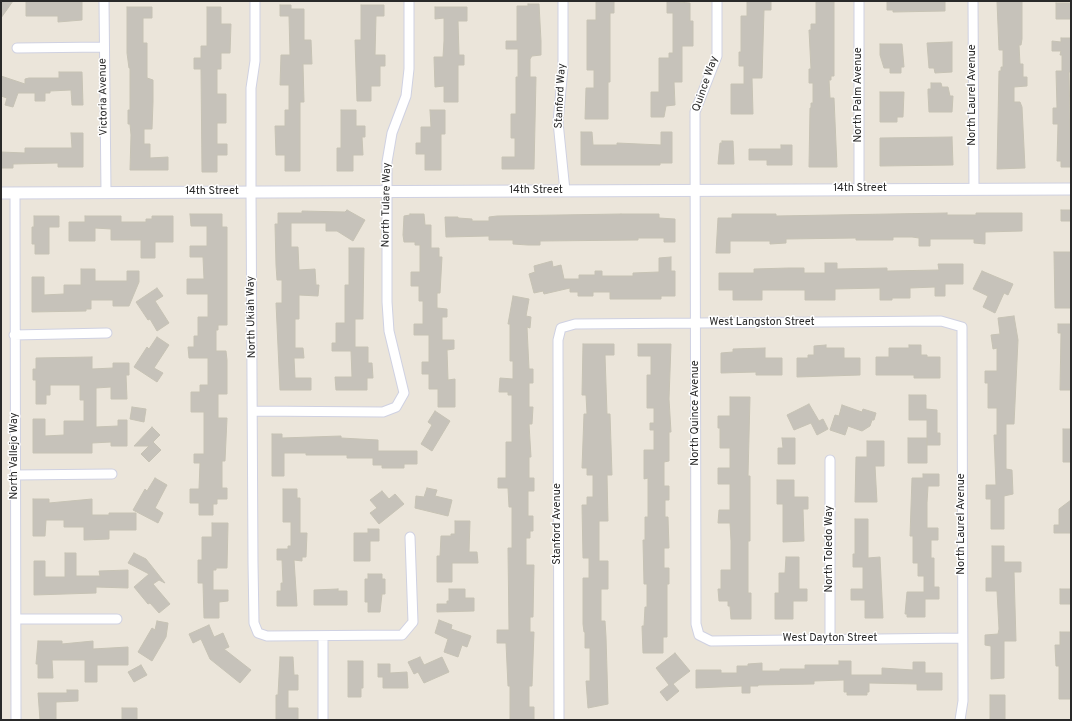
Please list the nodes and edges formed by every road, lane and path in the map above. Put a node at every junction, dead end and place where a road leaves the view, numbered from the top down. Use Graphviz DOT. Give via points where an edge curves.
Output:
graph roads {
  1 [pos="104,1"];
  2 [pos="255,1"];
  3 [pos="409,1"];
  4 [pos="563,1"];
  5 [pos="717,1"];
  6 [pos="859,1"];
  7 [pos="973,1"];
  8 [pos="104,47"];
  9 [pos="16,48"];
  10 [pos="974,189"];
  11 [pos="1071,189"];
  12 [pos="859,190"];
  13 [pos="565,191"];
  14 [pos="695,191"];
  15 [pos="106,192"];
  16 [pos="251,192"];
  17 [pos="387,192"];
  18 [pos="1,193"];
  19 [pos="15,193"];
  20 [pos="695,323"];
  21 [pos="962,327"];
  22 [pos="561,328"];
  23 [pos="107,333"];
  24 [pos="14,335"];
  25 [pos="253,411"];
  26 [pos="830,460"];
  27 [pos="112,474"];
  28 [pos="15,475"];
  29 [pos="410,537"];
  30 [pos="16,619"];
  31 [pos="117,619"];
  32 [pos="699,635"];
  33 [pos="323,637"];
  34 [pos="962,638"];
  35 [pos="830,639"];
  36 [pos="16,720"];
  37 [pos="323,720"];
  38 [pos="559,720"];
  39 [pos="960,720"];
  1 -- 8 [label="street, Victoria Avenue"];
  2 -- 16 [label="street, North Ukiah Way" via="255,61 251,88"];
  3 -- 17 [label="street, North Tulare Way" via="409,69 406,96 392,133 387,162"];
  4 -- 13 [label="street, Stanford Way" via="563,68 558,122"];
  5 -- 14 [label="street, Quince Way" via="717,56 695,112"];
  6 -- 12 [label="street, North Palm Avenue"];
  7 -- 10 [label="street, North Laurel Avenue"];
  8 -- 9 [label="street"];
  8 -- 15 [label="street, Victoria Avenue"];
  10 -- 11 [label="street, 14th Street"];
  10 -- 12 [label="street, 14th Street"];
  12 -- 14 [label="street, 14th Street"];
  13 -- 14 [label="street, 14th Street"];
  13 -- 17 [label="street, 14th Street"];
  14 -- 20 [label="street, North Quince Avenue"];
  15 -- 16 [label="street, 14th Street"];
  15 -- 19 [label="street, 14th Street"];
  16 -- 17 [label="street, 14th Street"];
  16 -- 25 [label="street, North Ukiah Way"];
  17 -- 25 [label="street, North Tulare Way" via="386,302 389,331 404,393 396,408 383,412"];
  18 -- 19 [label="street, 14th Street"];
  19 -- 24 [label="street, North Vallejo Way"];
  20 -- 21 [label="street, West Langston Street" via="941,321"];
  20 -- 22 [label="street, West Langston Street" via="575,324"];
  20 -- 32 [label="street, North Quince Avenue" via="696,624"];
  21 -- 34 [label="street, North Laurel Avenue"];
  22 -- 38 [label="street, Stanford Avenue" via="558,340"];
  23 -- 24 [label="street"];
  24 -- 28 [label="street, North Vallejo Way"];
  25 -- 33 [label="street, North Ukiah Way" via="254,623 258,633 267,636"];
  26 -- 35 [label="street, North Toledo Way"];
  27 -- 28 [label="street"];
  28 -- 30 [label="street, North Vallejo Way"];
  29 -- 33 [label="street" via="413,622 402,635"];
  30 -- 31 [label="street"];
  30 -- 36 [label="street, North Vallejo Way"];
  32 -- 35 [label="street, West Dayton Street" via="711,641"];
  33 -- 37 [label="street"];
  34 -- 35 [label="street, West Dayton Street"];
  34 -- 39 [label="street, North Laurel Avenue" via="963,701"];
}
